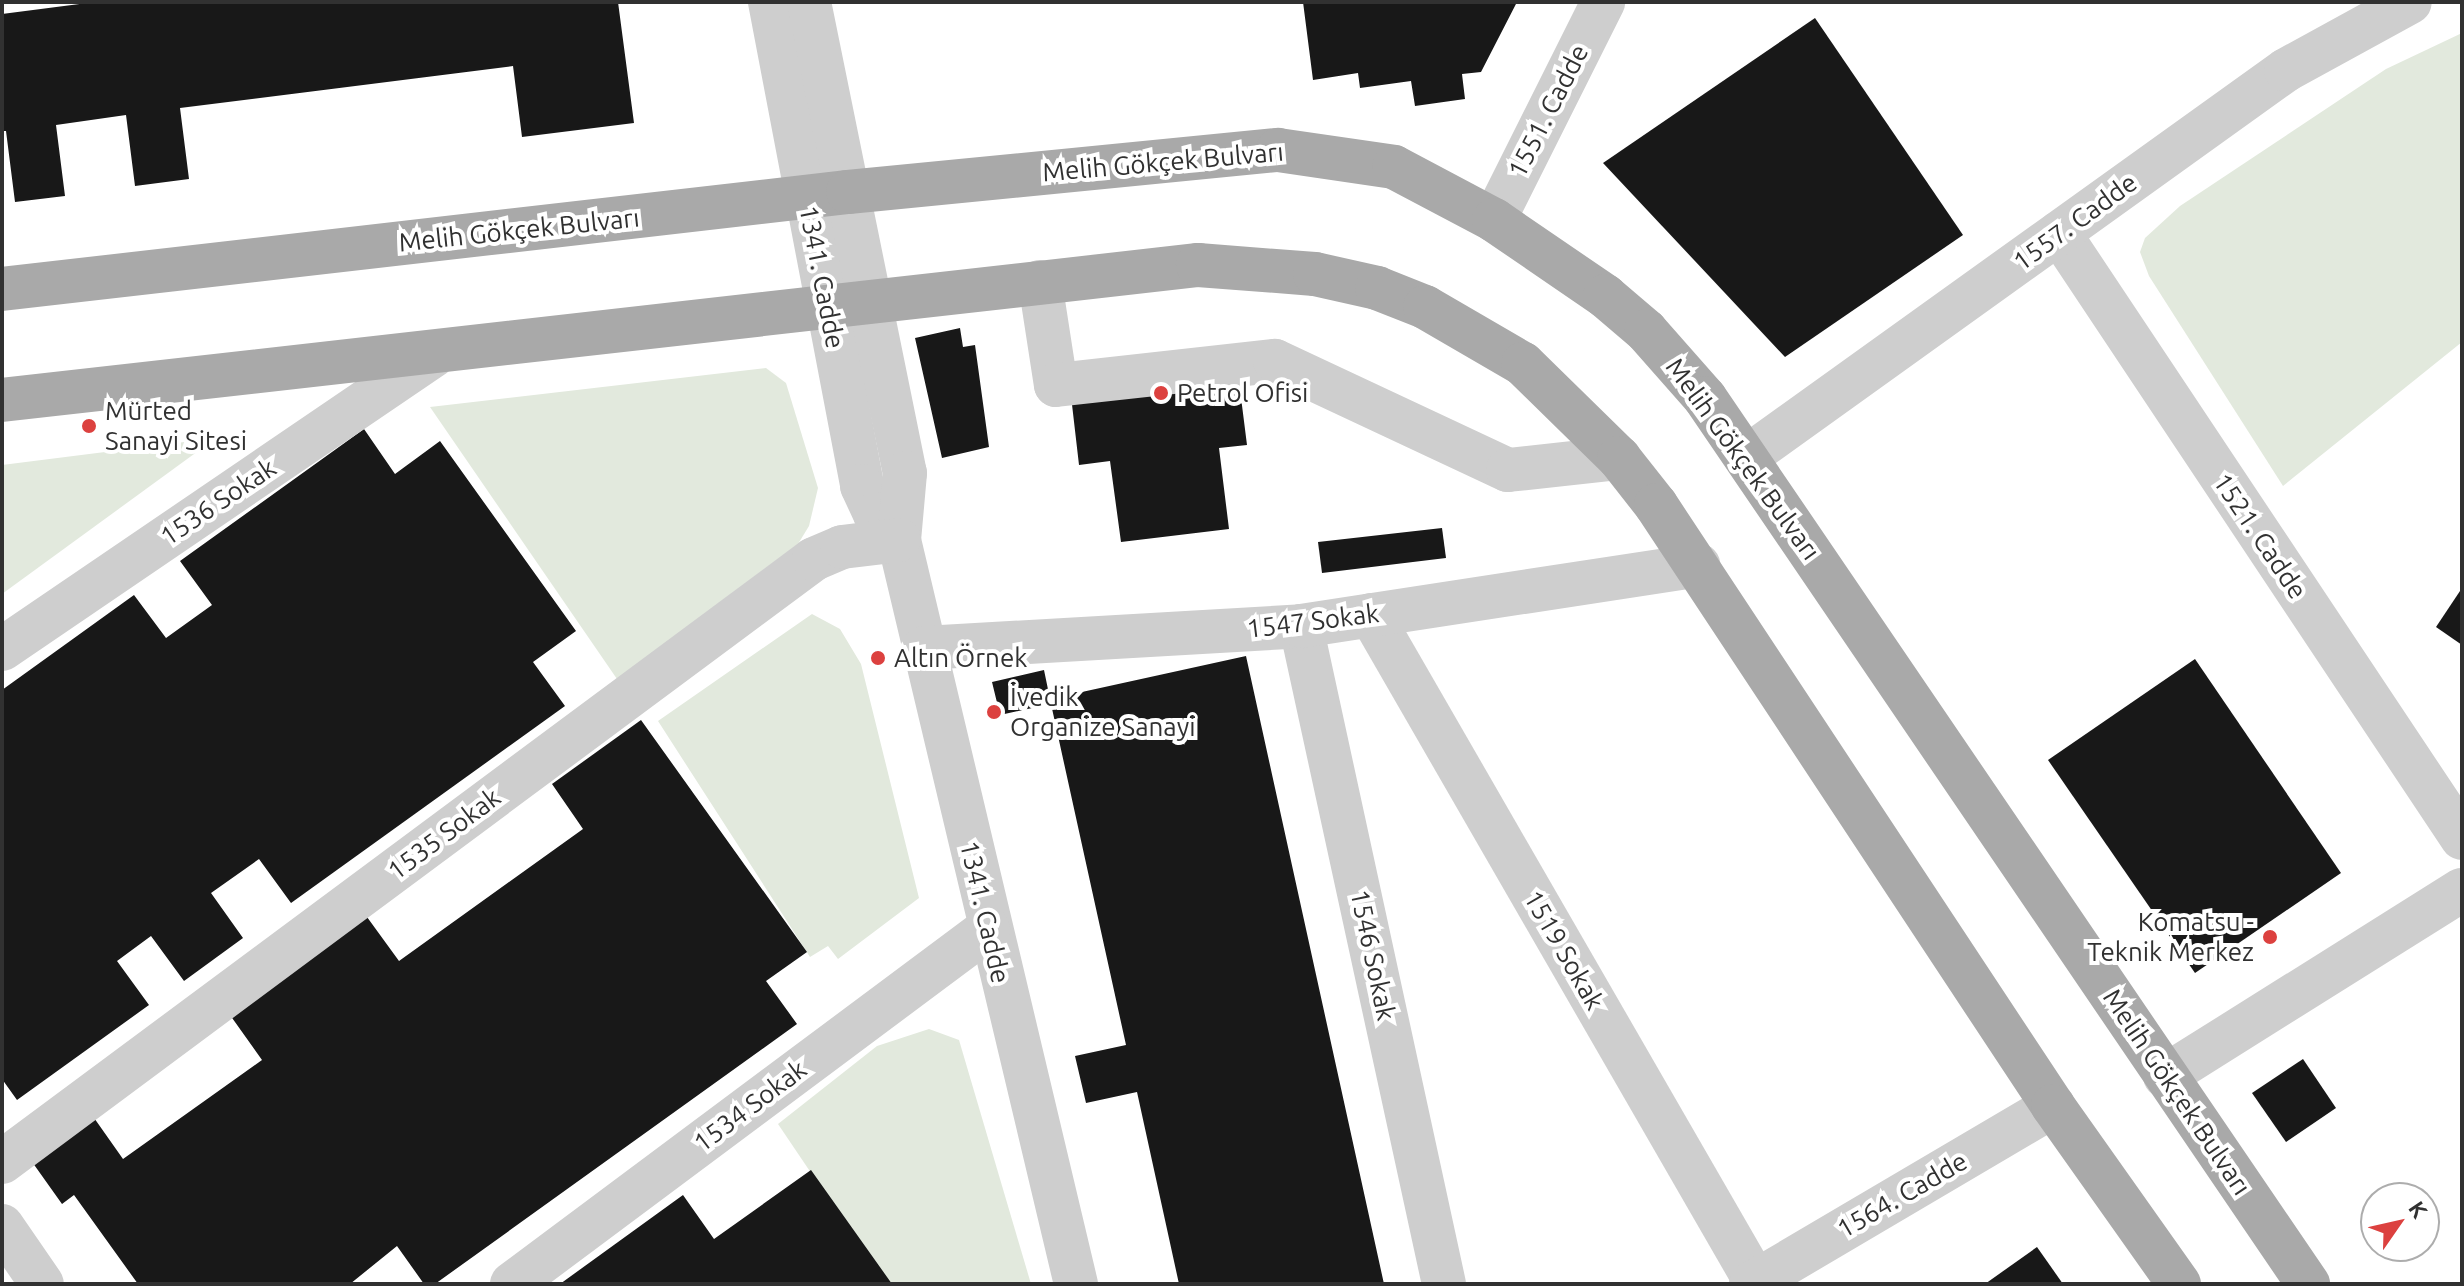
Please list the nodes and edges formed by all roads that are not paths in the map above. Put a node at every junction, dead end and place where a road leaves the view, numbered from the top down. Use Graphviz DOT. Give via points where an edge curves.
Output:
graph roads {
  1 [pos="770,2"];
  2 [pos="809,2"];
  3 [pos="1603,2"];
  4 [pos="2410,2"];
  5 [pos="827,195"];
  6 [pos="1494,220"];
  7 [pos="2059,233"];
  8 [pos="1040,282"];
  9 [pos="2,289"];
  10 [pos="871,301"];
  11 [pos="828,307"];
  12 [pos="434,355"];
  13 [pos="2,400"];
  14 [pos="1748,456"];
  15 [pos="1619,458"];
  16 [pos="899,540"];
  17 [pos="1698,565"];
  18 [pos="1371,615"];
  19 [pos="1301,626"];
  20 [pos="924,648"];
  21 [pos="2,649"];
  22 [pos="2462,838"];
  23 [pos="2462,890"];
  24 [pos="988,929"];
  25 [pos="2165,1076"];
  26 [pos="2053,1106"];
  27 [pos="2,1162"];
  28 [pos="2,1226"];
  29 [pos="1755,1283"];
  30 [pos="42,1284"];
  31 [pos="512,1284"];
  32 [pos="1076,1284"];
  33 [pos="1444,1284"];
  34 [pos="2179,1284"];
  35 [pos="2308,1284"];
  1 -- 5 [label="street, 1341. Cadde"];
  2 -- 5 [label="street, 1341. Cadde"];
  3 -- 6 [label="street, 1551. Cadde"];
  4 -- 7 [label="street, 1557. Cadde" via="2286,70"];
  5 -- 6 [label="main road, Melih Gökçek Bulvarı" via="1278,150 1394,167"];
  5 -- 9 [label="main road, Melih Gökçek Bulvarı"];
  5 -- 10 [label="street, 1341. Cadde"];
  5 -- 11 [label="street, 1341. Cadde"];
  6 -- 14 [label="main road, Melih Gökçek Bulvarı" via="1570,270 1646,331"];
  7 -- 14 [label="street, 1557. Cadde"];
  7 -- 22 [label="street, 1521. Cadde"];
  8 -- 10 [label="main road"];
  8 -- 15 [label="main road" via="1211,266 1315,274 1377,288 1425,307 1523,364"];
  8 -- 15 [label="street" via="1056,385 1275,361 1508,470"];
  10 -- 11 [label="main road"];
  10 -- 16 [label="street, 1341. Cadde" via="905,473"];
  11 -- 12 [label="main road"];
  11 -- 16 [label="street, 1341. Cadde" via="862,486 875,514"];
  12 -- 13 [label="main road"];
  12 -- 21 [label="street, 1536 Sokak"];
  14 -- 25 [label="main road, Melih Gökçek Bulvarı"];
  15 -- 17 [label="main road"];
  16 -- 20 [label="street, 1341. Cadde"];
  16 -- 27 [label="street, 1535 Sokak" via="842,547 814,559"];
  17 -- 18 [label="street, 1547 Sokak"];
  17 -- 26 [label="main road"];
  18 -- 19 [label="street, 1547 Sokak"];
  18 -- 29 [label="street, 1519 Sokak"];
  19 -- 20 [label="street, 1547 Sokak"];
  19 -- 33 [label="street, 1546 Sokak"];
  20 -- 24 [label="street, 1341. Cadde"];
  23 -- 25 [label="street"];
  24 -- 31 [label="street, 1534 Sokak"];
  24 -- 32 [label="street, 1341. Cadde"];
  25 -- 35 [label="main road, Melih Gökçek Bulvarı"];
  26 -- 29 [label="street, 1564. Cadde"];
  26 -- 34 [label="main road"];
  28 -- 30 [label="street"];
}
